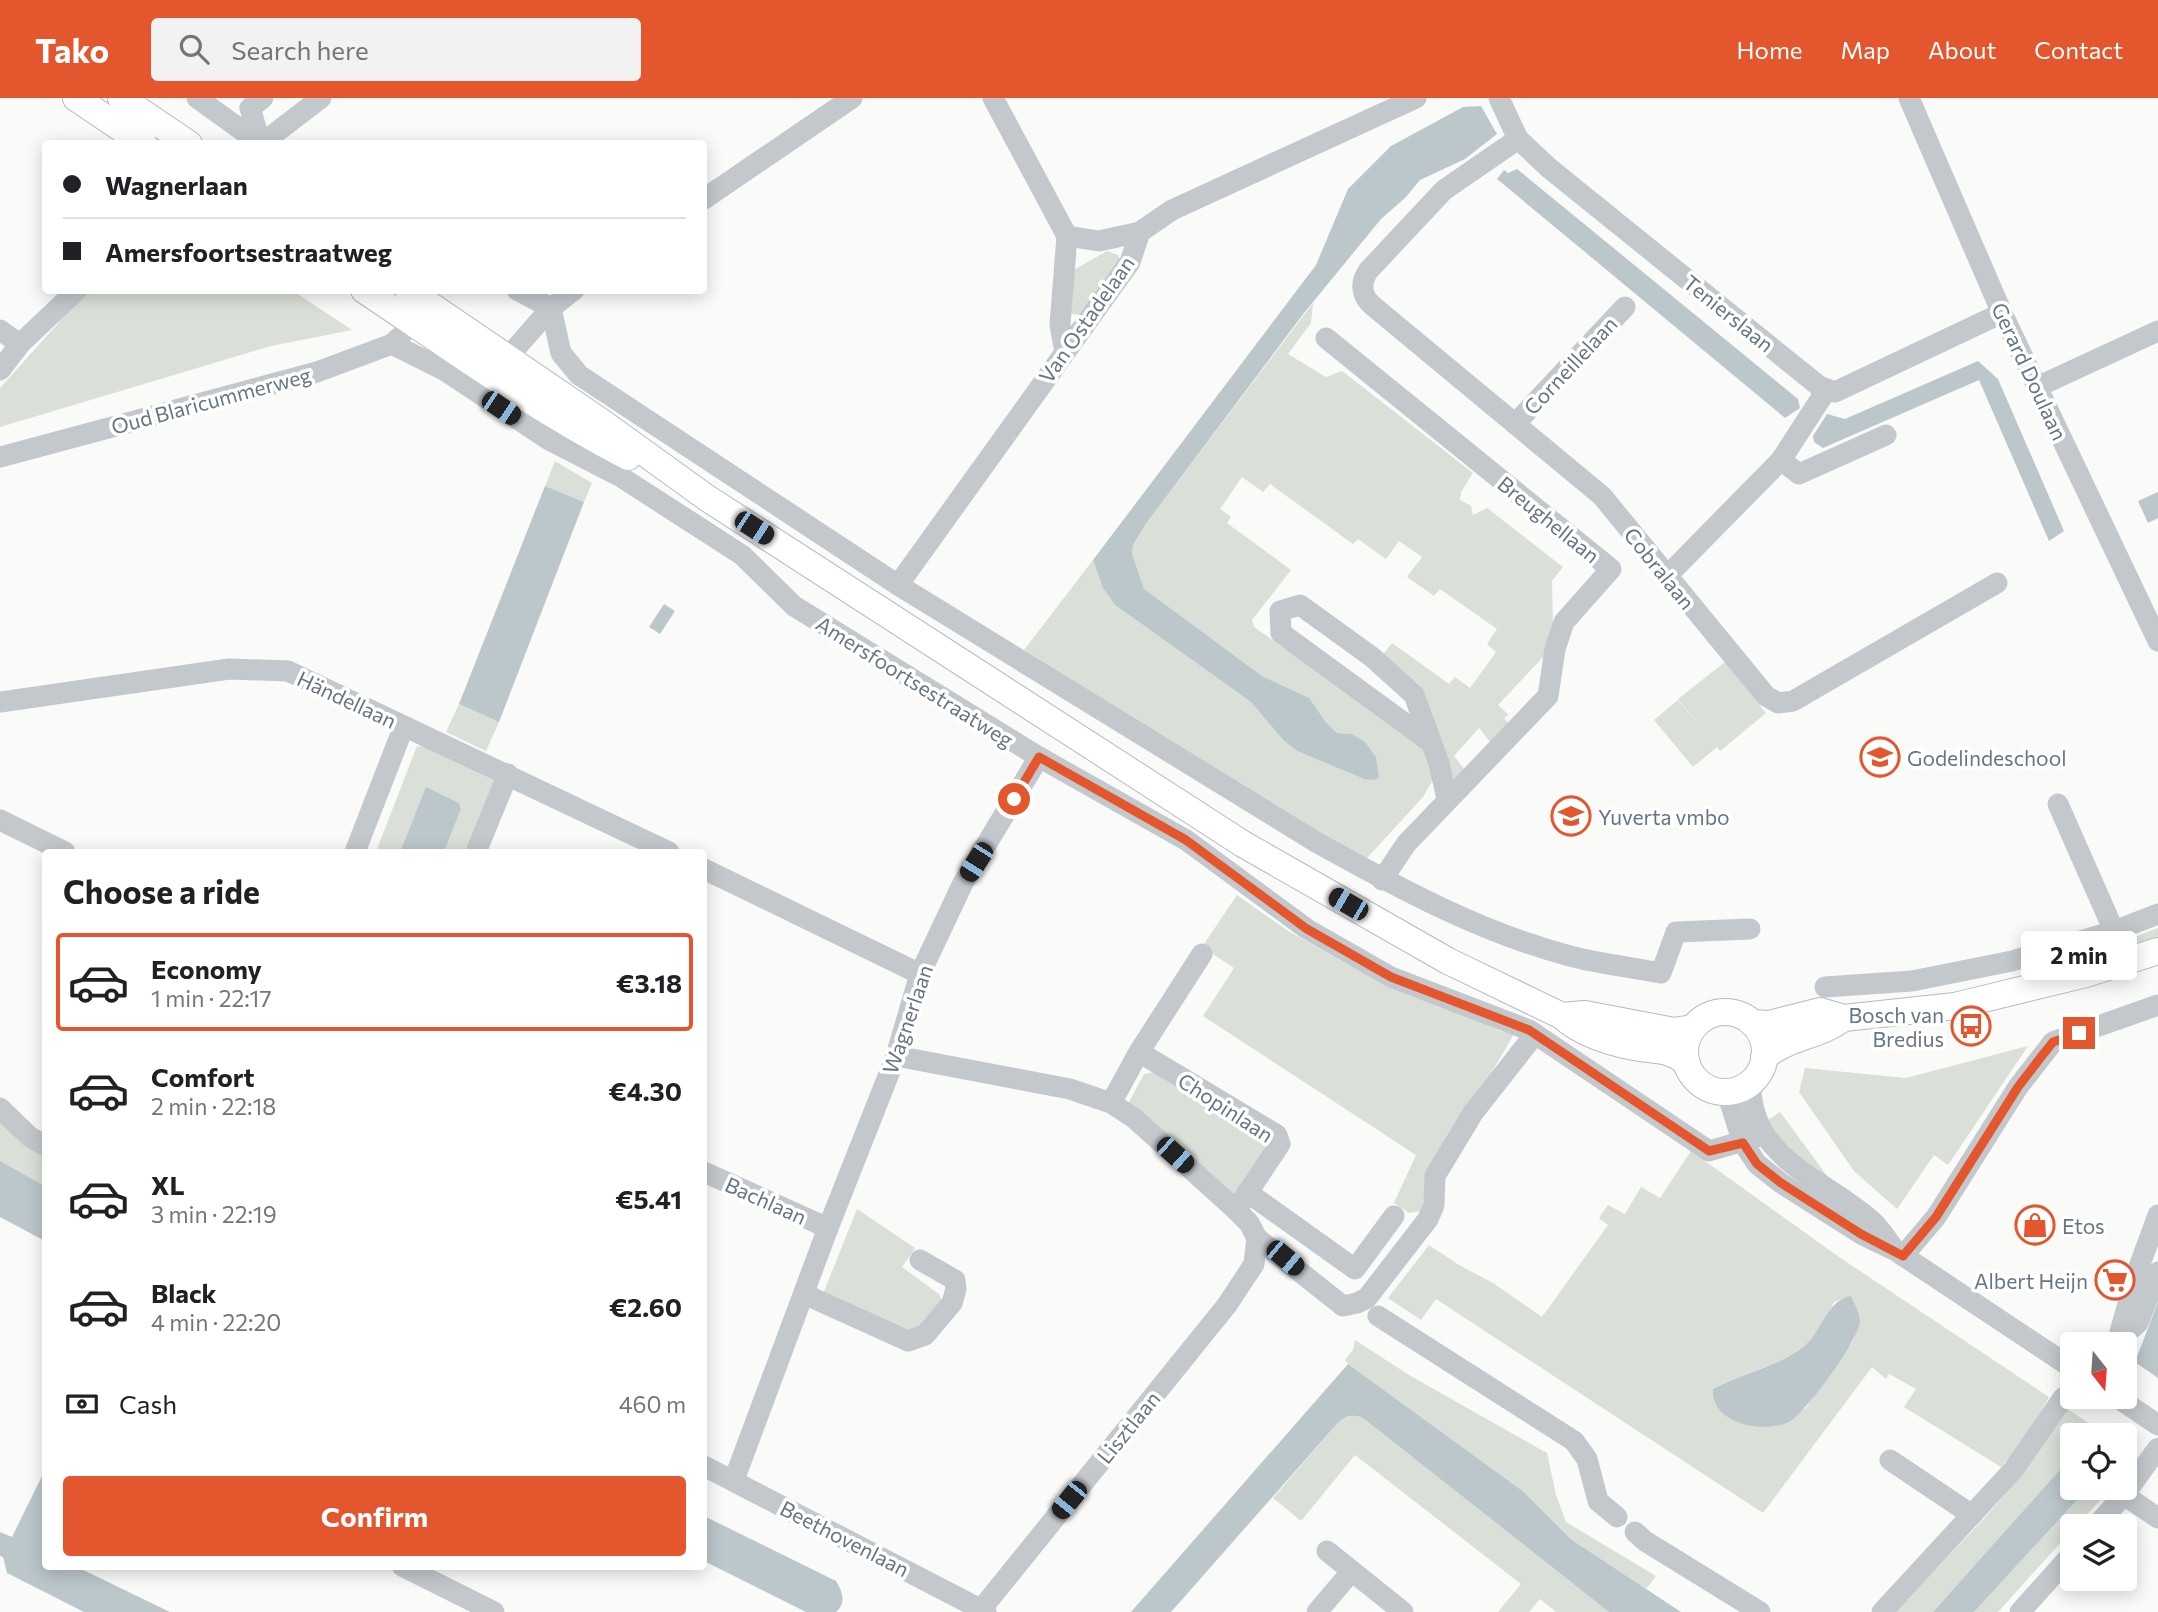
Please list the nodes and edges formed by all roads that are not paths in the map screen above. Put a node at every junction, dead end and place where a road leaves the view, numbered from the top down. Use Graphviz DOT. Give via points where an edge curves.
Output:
graph roads {
  1 [pos="76,98"];
  2 [pos="121,98"];
  3 [pos="197,98"];
  4 [pos="263,98"];
  5 [pos="321,98"];
  6 [pos="852,98"];
  7 [pos="993,98"];
  8 [pos="1416,98"];
  9 [pos="1499,98"];
  10 [pos="1909,98"];
  11 [pos="1518,139"];
  12 [pos="138,140"];
  13 [pos="183,140"];
  14 [pos="255,140"];
  15 [pos="260,140"];
  16 [pos="266,140"];
  17 [pos="707,197"];
  18 [pos="1140,232"];
  19 [pos="1067,236"];
  20 [pos="73,294"];
  21 [pos="370,294"];
  22 [pos="413,294"];
  23 [pos="525,294"];
  24 [pos="568,294"];
  25 [pos="1625,307"];
  26 [pos="551,308"];
  27 [pos="2002,313"];
  28 [pos="414,324"];
  29 [pos="0,330"];
  30 [pos="2158,331"];
  31 [pos="1326,338"];
  32 [pos="20,344"];
  33 [pos="392,344"];
  34 [pos="1065,352"];
  35 [pos="500,367"];
  36 [pos="0,370"];
  37 [pos="2037,387"];
  38 [pos="1827,389"];
  39 [pos="1515,424"];
  40 [pos="1886,435"];
  41 [pos="0,457"];
  42 [pos="1781,460"];
  43 [pos="1667,576"];
  44 [pos="1997,583"];
  45 [pos="898,586"];
  46 [pos="2158,641"];
  47 [pos="0,702"];
  48 [pos="404,726"];
  49 [pos="1429,741"];
  50 [pos="1039,757"];
  51 [pos="508,774"];
  52 [pos="1447,799"];
  53 [pos="2058,804"];
  54 [pos="0,820"];
  55 [pos="59,849"];
  56 [pos="356,849"];
  57 [pos="478,849"];
  58 [pos="663,849"];
  59 [pos="707,870"];
  60 [pos="1382,880"];
  61 [pos="2158,914"];
  62 [pos="1750,929"];
  63 [pos="2114,932"];
  64 [pos="2158,951"];
  65 [pos="1202,954"];
  66 [pos="920,974"];
  67 [pos="1825,987"];
  68 [pos="2158,1005"];
  69 [pos="1562,1016"];
  70 [pos="1844,1018"];
  71 [pos="1752,1023"];
  72 [pos="1693,1028"];
  73 [pos="1535,1034"];
  74 [pos="1139,1052"];
  75 [pos="896,1056"];
  76 [pos="1764,1057"];
  77 [pos="1686,1063"];
  78 [pos="1751,1081"];
  79 [pos="1721,1092"];
  80 [pos="1111,1103"];
  81 [pos="0,1108"];
  82 [pos="1764,1135"];
  83 [pos="1743,1143"];
  84 [pos="42,1144"];
  85 [pos="707,1173"];
  86 [pos="1242,1201"];
  87 [pos="2158,1215"];
  88 [pos="1394,1216"];
  89 [pos="828,1228"];
  90 [pos="1257,1238"];
  91 [pos="1900,1254"];
  92 [pos="920,1260"];
  93 [pos="2158,1272"];
  94 [pos="804,1294"];
  95 [pos="1378,1316"];
  96 [pos="2120,1332"];
  97 [pos="2128,1332"];
  98 [pos="2060,1360"];
  99 [pos="2060,1402"];
  100 [pos="2134,1409"];
  101 [pos="2158,1425"];
  102 [pos="2155,1451"];
  103 [pos="1890,1460"];
  104 [pos="707,1467"];
  105 [pos="2137,1477"];
  106 [pos="734,1480"];
  107 [pos="2119,1500"];
  108 [pos="2131,1500"];
  109 [pos="2107,1514"];
  110 [pos="1972,1515"];
  111 [pos="1617,1517"];
  112 [pos="2158,1518"];
  113 [pos="1640,1537"];
  114 [pos="1327,1552"];
  115 [pos="2060,1567"];
  116 [pos="410,1570"];
  117 [pos="1351,1572"];
  118 [pos="982,1611"];
  119 [pos="494,1612"];
  120 [pos="1317,1612"];
  121 [pos="1403,1612"];
  122 [pos="1760,1612"];
  123 [pos="1882,1612"];
  124 [pos="2020,1612"];
  1 -- 12 [label="main road"];
  2 -- 13 [label="main road"];
  3 -- 14 [label="street"];
  4 -- 15 [label="street" via="250,108"];
  5 -- 16 [label="street"];
  6 -- 17 [label="street"];
  7 -- 19 [label="street"];
  8 -- 18 [label="street, Van Ostadelaan" via="1172,210"];
  9 -- 11 [label="street, Tenierslaan"];
  10 -- 27 [label="street, Gerard Doulaan"];
  11 -- 38 [label="street, Tenierslaan"];
  11 -- 39 [label="street, Cobralaan" via="1444,190 1368,271 1362,289 1367,301"];
  18 -- 19 [label="street" via="1099,241"];
  18 -- 34 [label="street, Van Ostadelaan" via="1130,262"];
  19 -- 34 [label="street" via="1060,326"];
  20 -- 32 [label="street"];
  21 -- 28 [label="main road, Amersfoortsestraatweg"];
  22 -- 35 [label="main road, Amersfoortsestraatweg"];
  23 -- 26 [label="street"];
  24 -- 26 [label="street"];
  25 -- 39 [label="street, Corneillelaan"];
  26 -- 35 [label="street"];
  26 -- 45 [label="street" via="561,353 579,374"];
  27 -- 37 [label="street, Gerard Doulaan"];
  27 -- 38 [label="street" via="1835,392"];
  28 -- 33 [label="street, Oud Blaricummerweg"];
  28 -- 35 [label="main road, Amersfoortsestraatweg"];
  29 -- 32 [label="street"];
  30 -- 37 [label="street"];
  31 -- 52 [label="street, Breughellaan" via="1611,569 1564,622 1548,696"];
  32 -- 36 [label="street"];
  33 -- 41 [label="street, Oud Blaricummerweg" via="317,372"];
  33 -- 50 [label="street, Amersfoortsestraatweg" via="444,370 549,440 621,477 742,555 794,606"];
  34 -- 45 [label="street, Van Ostadelaan"];
  35 -- 69 [label="main road, Amersfoortsestraatweg" via="586,435 707,498 1242,844 1448,961"];
  37 -- 46 [label="street, Gerard Doulaan"];
  38 -- 42 [label="street"];
  39 -- 43 [label="street, Cobralaan" via="1602,496"];
  40 -- 42 [label="street" via="1799,474"];
  42 -- 43 [label="street"];
  43 -- 44 [label="street, Cobralaan" via="1766,696 1786,703"];
  45 -- 60 [label="street"];
  47 -- 48 [label="street, Händellaan" via="229,669 288,671"];
  48 -- 51 [label="street, Händellaan"];
  48 -- 56 [label="street"];
  49 -- 49 [label="street" via="1414,695 1372,657 1300,605 1280,611 1281,633"];
  49 -- 52 [label="street"];
  50 -- 66 [label="street, Wagnerlaan" via="963,883"];
  50 -- 73 [label="street, Amersfoortsestraatweg" via="1186,840 1307,929 1391,977"];
  51 -- 57 [label="street"];
  51 -- 58 [label="street, Händellaan"];
  52 -- 60 [label="street, Breughellaan" via="1406,844"];
  53 -- 63 [label="street"];
  54 -- 55 [label="street"];
  59 -- 66 [label="street"];
  60 -- 62 [label="street" via="1489,929 1570,956 1661,973 1676,932"];
  61 -- 63 [label="street"];
  63 -- 67 [label="street" via="2012,961 1912,981"];
  64 -- 70 [label="main road" via="1955,1006"];
  65 -- 74 [label="street"];
  66 -- 75 [label="street, Wagnerlaan"];
  68 -- 91 [label="street" via="2053,1042 2018,1087 1936,1217"];
  69 -- 72 [label="main road, Amersfoortsestraatweg" via="1585,1014 1674,1031"];
  69 -- 77 [label="main road, Amersfoortsestraatweg" via="1602,1039 1675,1053"];
  70 -- 71 [label="main road" via="1821,1010 1769,1024"];
  70 -- 76 [label="main road" via="1828,1030 1780,1045"];
  71 -- 72 [label="main road" via="1726,1012 1708,1016"];
  71 -- 76 [label="main road" via="1763,1042"];
  72 -- 77 [label="main road" via="1686,1045"];
  73 -- 83 [label="street, Amersfoortsestraatweg" via="1709,1151"];
  73 -- 90 [label="street" via="1473,1113 1435,1176 1434,1205 1428,1219 1367,1298 1343,1306"];
  74 -- 80 [label="street"];
  74 -- 86 [label="street, Chopinlaan" via="1276,1135 1280,1144"];
  75 -- 80 [label="street" via="1070,1089"];
  75 -- 89 [label="street, Wagnerlaan"];
  76 -- 78 [label="main road"];
  77 -- 79 [label="main road" via="1703,1086"];
  78 -- 79 [label="main road" via="1737,1090"];
  78 -- 82 [label="street" via="1751,1097"];
  79 -- 83 [label="street" via="1730,1102"];
  80 -- 86 [label="street"];
  81 -- 84 [label="street"];
  82 -- 83 [label="street, Amersfoortsestraatweg"];
  82 -- 91 [label="street" via="1788,1163 1874,1222"];
  83 -- 91 [label="street" via="1757,1164 1781,1183"];
  85 -- 89 [label="street, Bachlaan"];
  86 -- 88 [label="street" via="1355,1269"];
  86 -- 90 [label="street"];
  87 -- 96 [label="street"];
  89 -- 94 [label="street, Wagnerlaan"];
  90 -- 118 [label="street, Lisztlaan" via="1254,1264 1227,1305"];
  91 -- 98 [label="street"];
  92 -- 94 [label="street" via="954,1280 956,1289 952,1303 925,1335 908,1340"];
  93 -- 97 [label="street" via="2138,1323"];
  94 -- 106 [label="street, Wagnerlaan"];
  95 -- 111 [label="street" via="1574,1441 1587,1459 1598,1501"];
  99 -- 110 [label="street" via="2014,1469"];
  100 -- 101 [label="street"];
  102 -- 105 [label="street"];
  103 -- 110 [label="street"];
  104 -- 106 [label="street, Beethovenlaan"];
  106 -- 118 [label="street, Beethovenlaan"];
  107 -- 109 [label="street"];
  108 -- 112 [label="street"];
  110 -- 123 [label="street"];
  113 -- 122 [label="street"];
  114 -- 117 [label="street"];
  115 -- 124 [label="street"];
  116 -- 119 [label="street"];
  117 -- 120 [label="street"];
  117 -- 121 [label="street"];
}
